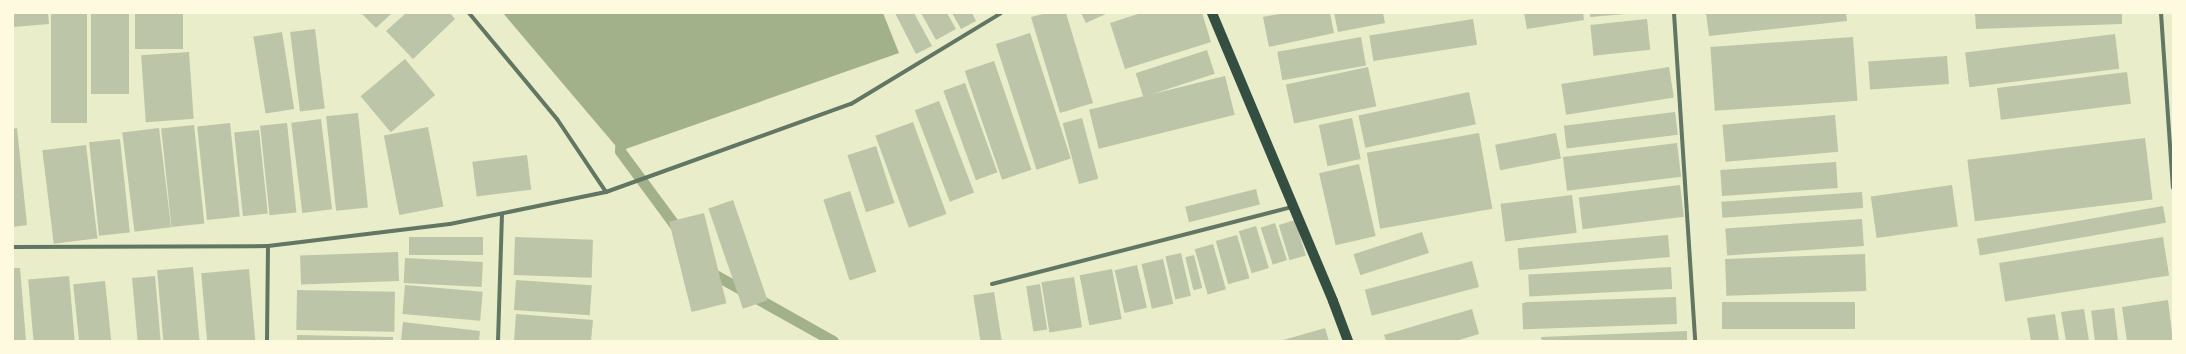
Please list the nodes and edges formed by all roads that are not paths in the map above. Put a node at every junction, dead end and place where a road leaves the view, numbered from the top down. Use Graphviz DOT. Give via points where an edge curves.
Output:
graph roads {
  1 [pos="469,13"];
  2 [pos="1001,13"];
  3 [pos="1212,13"];
  4 [pos="1674,13"];
  5 [pos="2161,13"];
  6 [pos="2172,161"];
  7 [pos="2173,188"];
  8 [pos="606,192"];
  9 [pos="1293,206"];
  10 [pos="502,214"];
  11 [pos="268,246"];
  12 [pos="13,247"];
  13 [pos="992,284"];
  14 [pos="267,341"];
  15 [pos="498,341"];
  16 [pos="1348,341"];
  17 [pos="1695,341"];
  1 -- 8 [label="street" via="557,120"];
  2 -- 8 [label="street" via="851,104"];
  3 -- 9 [label="main road"];
  4 -- 17 [label="street"];
  5 -- 6 [label="street"];
  6 -- 7 [label="street"];
  8 -- 10 [label="street"];
  9 -- 13 [label="street"];
  9 -- 16 [label="main road"];
  10 -- 11 [label="street" via="450,224"];
  10 -- 15 [label="street"];
  11 -- 12 [label="street"];
  11 -- 14 [label="street"];
}
